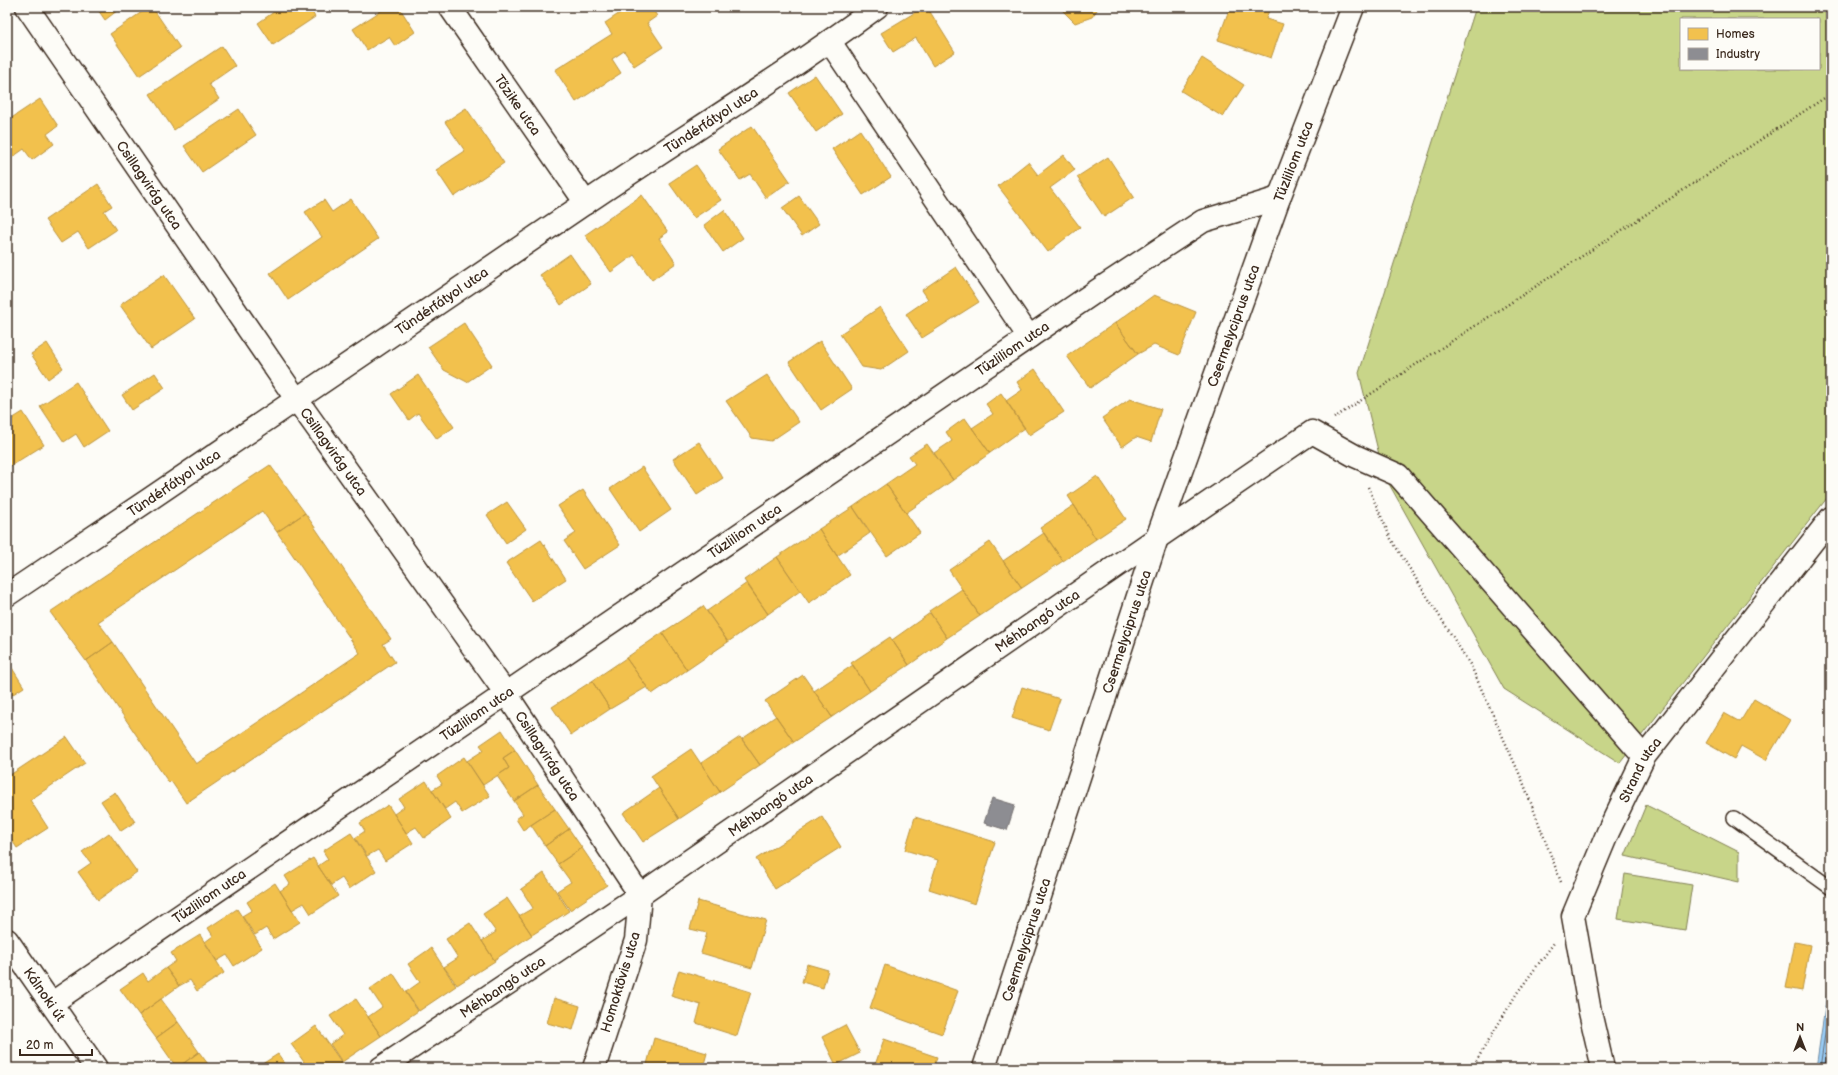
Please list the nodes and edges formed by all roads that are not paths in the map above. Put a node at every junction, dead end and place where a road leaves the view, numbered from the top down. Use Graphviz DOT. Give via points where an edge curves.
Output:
graph roads {
  1 [pos="27,7"];
  2 [pos="450,7"];
  3 [pos="877,7"];
  4 [pos="1353,7"];
  5 [pos="830,42"];
  6 [pos="1279,198"];
  7 [pos="586,203"];
  8 [pos="1029,337"];
  9 [pos="297,400"];
  10 [pos="1831,518"];
  11 [pos="1156,538"];
  12 [pos="7,596"];
  13 [pos="507,695"];
  14 [pos="1644,757"];
  15 [pos="1734,818"];
  16 [pos="1831,888"];
  17 [pos="640,895"];
  18 [pos="7,940"];
  19 [pos="52,1003"];
  20 [pos="96,1068"];
  21 [pos="381,1068"];
  22 [pos="594,1068"];
  23 [pos="984,1068"];
  24 [pos="1603,1068"];
  1 -- 9 [label="street, Csillagvirág utca"];
  2 -- 7 [label="street, Tőzike utca"];
  3 -- 5 [label="street, Tündérfátyol utca"];
  4 -- 6 [label="street, Tűzliliom utca"];
  5 -- 7 [label="street, Tündérfátyol utca"];
  5 -- 8 [label="street"];
  6 -- 8 [label="street, Tűzliliom utca" via="1203,222"];
  6 -- 11 [label="street, Csermelyciprus utca"];
  7 -- 9 [label="street, Tündérfátyol utca"];
  8 -- 13 [label="street, Tűzliliom utca"];
  9 -- 12 [label="street, Tündérfátyol utca"];
  9 -- 13 [label="street, Csillagvirág utca"];
  10 -- 14 [label="street, Strand utca"];
  11 -- 14 [label="street, Méhbangó utca" via="1312,432 1355,456 1398,475"];
  11 -- 17 [label="street, Méhbangó utca"];
  11 -- 23 [label="street, Csermelyciprus utca"];
  13 -- 17 [label="street, Csillagvirág utca"];
  13 -- 19 [label="street, Tűzliliom utca"];
  14 -- 24 [label="street, Strand utca" via="1608,832 1573,916"];
  15 -- 16 [label="lane"];
  17 -- 21 [label="street, Méhbangó utca"];
  17 -- 22 [label="street, Homoktövis utca" via="636,940"];
  18 -- 19 [label="street, Kálnoki út"];
  19 -- 20 [label="street, Kálnoki út"];
}
